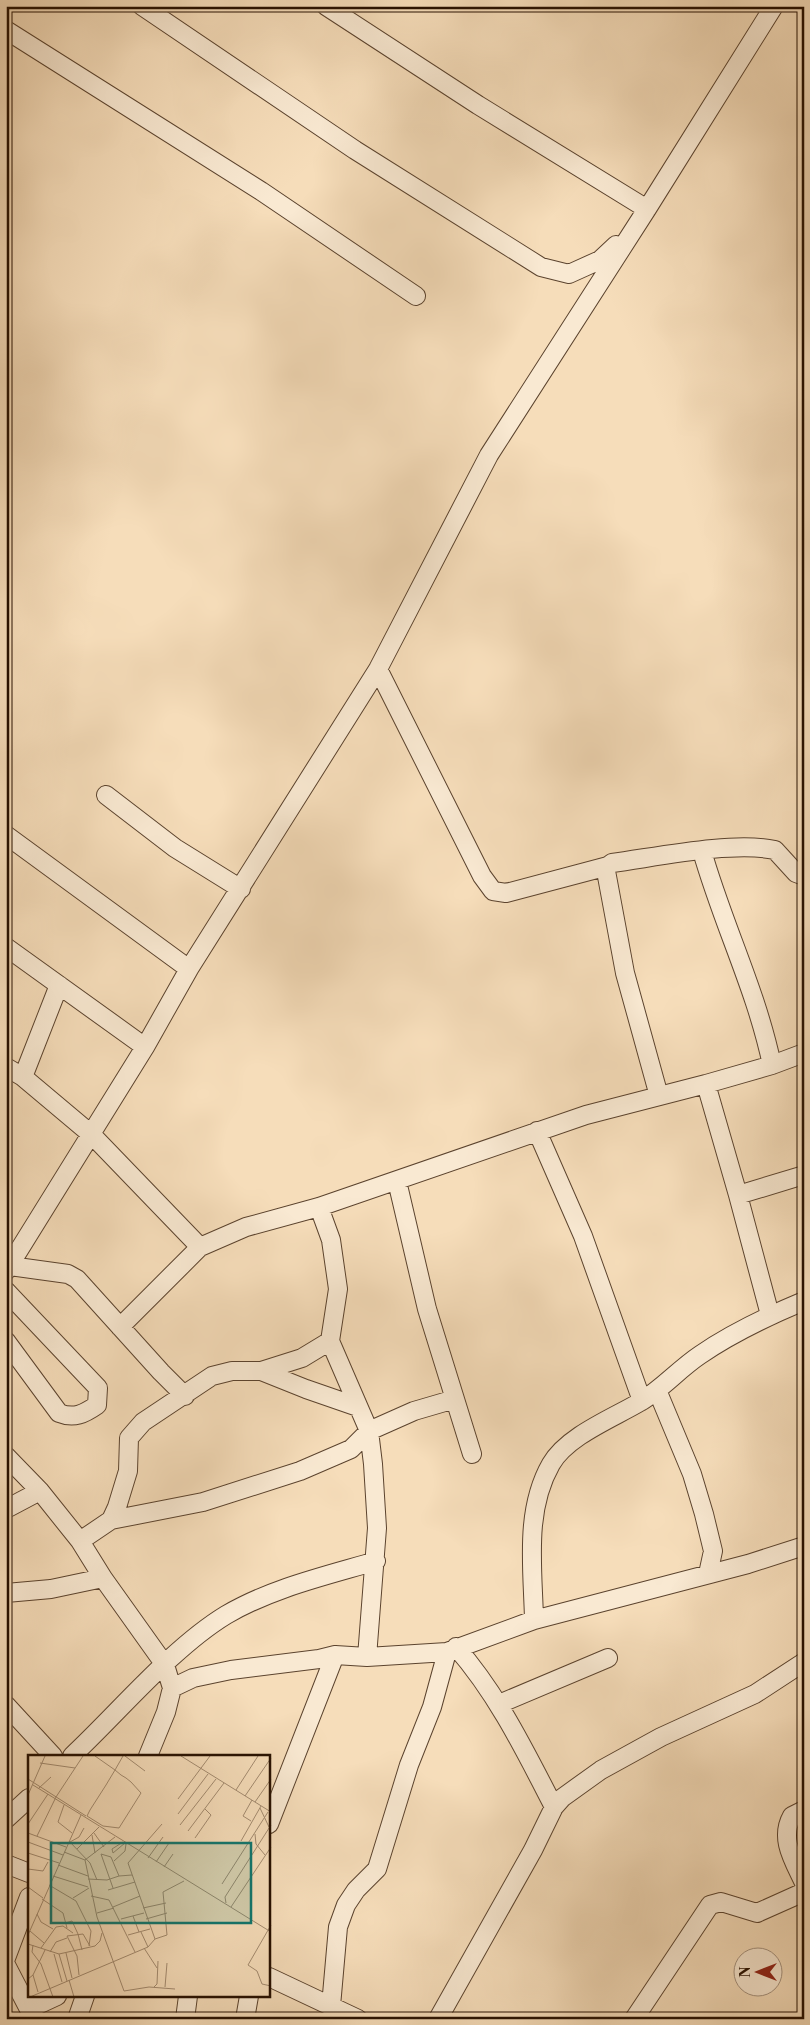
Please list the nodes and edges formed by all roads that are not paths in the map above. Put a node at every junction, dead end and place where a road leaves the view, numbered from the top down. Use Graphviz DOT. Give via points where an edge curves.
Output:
graph roads {
  1 [pos="142,6"];
  2 [pos="326,6"];
  3 [pos="774,6"];
  4 [pos="6,30"];
  5 [pos="647,209"];
  6 [pos="416,296"];
  7 [pos="378,669"];
  8 [pos="106,795"];
  9 [pos="6,835"];
  10 [pos="702,851"];
  11 [pos="608,866"];
  12 [pos="804,876"];
  13 [pos="241,889"];
  14 [pos="6,947"];
  15 [pos="189,969"];
  16 [pos="59,984"];
  17 [pos="145,1047"];
  18 [pos="804,1053"];
  19 [pos="772,1066"];
  20 [pos="6,1067"];
  21 [pos="23,1077"];
  22 [pos="706,1084"];
  23 [pos="659,1096"];
  24 [pos="537,1131"];
  25 [pos="92,1135"];
  26 [pos="804,1175"];
  27 [pos="397,1181"];
  28 [pos="738,1195"];
  29 [pos="319,1207"];
  30 [pos="200,1247"];
  31 [pos="8,1268"];
  32 [pos="6,1291"];
  33 [pos="804,1301"];
  34 [pos="770,1315"];
  35 [pos="120,1327"];
  36 [pos="330,1341"];
  37 [pos="6,1342"];
  38 [pos="261,1371"];
  39 [pos="656,1390"];
  40 [pos="185,1396"];
  41 [pos="455,1399"];
  42 [pos="642,1401"];
  43 [pos="358,1407"];
  44 [pos="369,1431"];
  45 [pos="472,1454"];
  46 [pos="6,1456"];
  47 [pos="40,1491"];
  48 [pos="6,1509"];
  49 [pos="111,1520"];
  50 [pos="80,1541"];
  51 [pos="804,1546"];
  52 [pos="376,1561"];
  53 [pos="708,1574"];
  54 [pos="103,1578"];
  55 [pos="6,1593"];
  56 [pos="534,1620"];
  57 [pos="451,1650"];
  58 [pos="335,1655"];
  59 [pos="367,1657"];
  60 [pos="608,1658"];
  61 [pos="804,1662"];
  62 [pos="165,1665"];
  63 [pos="172,1688"];
  64 [pos="499,1704"];
  65 [pos="6,1705"];
  66 [pos="52,1755"];
  67 [pos="73,1755"];
  68 [pos="148,1755"];
  69 [pos="28,1799"];
  70 [pos="554,1806"];
  71 [pos="804,1810"];
  72 [pos="6,1819"];
  73 [pos="270,1821"];
  74 [pos="6,1864"];
  75 [pos="28,1873"];
  76 [pos="804,1883"];
  77 [pos="804,1892"];
  78 [pos="28,1900"];
  79 [pos="6,1958"];
  80 [pos="6,1965"];
  81 [pos="270,1977"];
  82 [pos="54,1998"];
  83 [pos="84,1998"];
  84 [pos="188,1998"];
  85 [pos="249,1998"];
  86 [pos="331,2006"];
  87 [pos="32,2014"];
  88 [pos="77,2019"];
  89 [pos="185,2019"];
  90 [pos="245,2019"];
  91 [pos="358,2019"];
  92 [pos="438,2019"];
  93 [pos="634,2019"];
  1 -- 5 [label="street" via="355,150 542,267 569,274 600,260"];
  2 -- 5 [label="street"];
  3 -- 5 [label="street"];
  4 -- 6 [label="street" via="261,191"];
  5 -- 7 [label="street" via="489,456"];
  7 -- 11 [label="street" via="482,876 493,891 506,893"];
  7 -- 13 [label="street"];
  8 -- 13 [label="street" via="176,848"];
  9 -- 15 [label="street"];
  10 -- 11 [label="street"];
  10 -- 12 [label="street" via="775,850 796,873"];
  10 -- 19 [label="street" via="759,1010"];
  11 -- 23 [label="street" via="625,973"];
  13 -- 15 [label="street"];
  14 -- 16 [label="street"];
  15 -- 17 [label="street"];
  16 -- 17 [label="street"];
  16 -- 21 [label="street"];
  17 -- 25 [label="street"];
  18 -- 19 [label="street"];
  19 -- 22 [label="street"];
  20 -- 21 [label="street"];
  21 -- 25 [label="street"];
  22 -- 23 [label="street"];
  22 -- 28 [label="street"];
  23 -- 24 [label="street"];
  24 -- 27 [label="street"];
  24 -- 42 [label="street" via="583,1236"];
  25 -- 30 [label="street"];
  25 -- 31 [label="street"];
  26 -- 28 [label="street"];
  27 -- 29 [label="street"];
  27 -- 41 [label="street" via="427,1309"];
  28 -- 34 [label="street"];
  29 -- 30 [label="street" via="246,1227"];
  29 -- 36 [label="street" via="333,1246 338,1289"];
  30 -- 35 [label="street"];
  31 -- 35 [label="street" via="73,1275"];
  32 -- 37 [label="street" via="98,1388 96,1405 78,1416 59,1413"];
  33 -- 34 [label="street"];
  34 -- 39 [label="street" via="699,1356"];
  35 -- 40 [label="street"];
  36 -- 38 [label="street" via="302,1358"];
  36 -- 43 [label="street"];
  38 -- 40 [label="street" via="232,1371 212,1376"];
  38 -- 43 [label="street"];
  39 -- 42 [label="street"];
  39 -- 53 [label="street" via="692,1474 704,1514 714,1550"];
  40 -- 49 [label="street" via="144,1422 129,1438 128,1471"];
  41 -- 44 [label="street" via="414,1410"];
  41 -- 45 [label="street"];
  42 -- 56 [label="street" via="578,1438 552,1462 533,1518"];
  43 -- 44 [label="street"];
  44 -- 49 [label="street" via="351,1449 300,1471 203,1502"];
  44 -- 52 [label="street" via="376,1494"];
  46 -- 47 [label="street"];
  47 -- 48 [label="street"];
  47 -- 50 [label="street"];
  49 -- 50 [label="street"];
  50 -- 54 [label="street"];
  51 -- 53 [label="street"];
  52 -- 59 [label="street"];
  52 -- 62 [label="street" via="291,1586 248,1604 202,1632"];
  53 -- 56 [label="street"];
  54 -- 55 [label="street"];
  54 -- 62 [label="street"];
  56 -- 57 [label="street"];
  57 -- 59 [label="street"];
  57 -- 64 [label="street" via="480,1675"];
  57 -- 86 [label="street" via="376,1869 346,1905 338,1927"];
  58 -- 59 [label="street"];
  58 -- 63 [label="street" via="230,1670 192,1678"];
  58 -- 73 [label="street"];
  60 -- 64 [label="street"];
  61 -- 70 [label="street" via="755,1694 601,1770 572,1788"];
  62 -- 63 [label="street"];
  62 -- 67 [label="street"];
  63 -- 68 [label="street"];
  64 -- 70 [label="street"];
  65 -- 66 [label="street"];
  69 -- 72 [label="street"];
  70 -- 92 [label="street" via="533,1850"];
  71 -- 76 [label="street" via="792,1816 785,1833"];
  74 -- 75 [label="street"];
  77 -- 93 [label="street" via="757,1913 721,1902 710,1905"];
  78 -- 79 [label="street"];
  80 -- 87 [label="street"];
  81 -- 86 [label="street"];
  82 -- 87 [label="street"];
  83 -- 88 [label="street"];
  84 -- 89 [label="street"];
  85 -- 90 [label="street"];
  86 -- 91 [label="street"];
}
